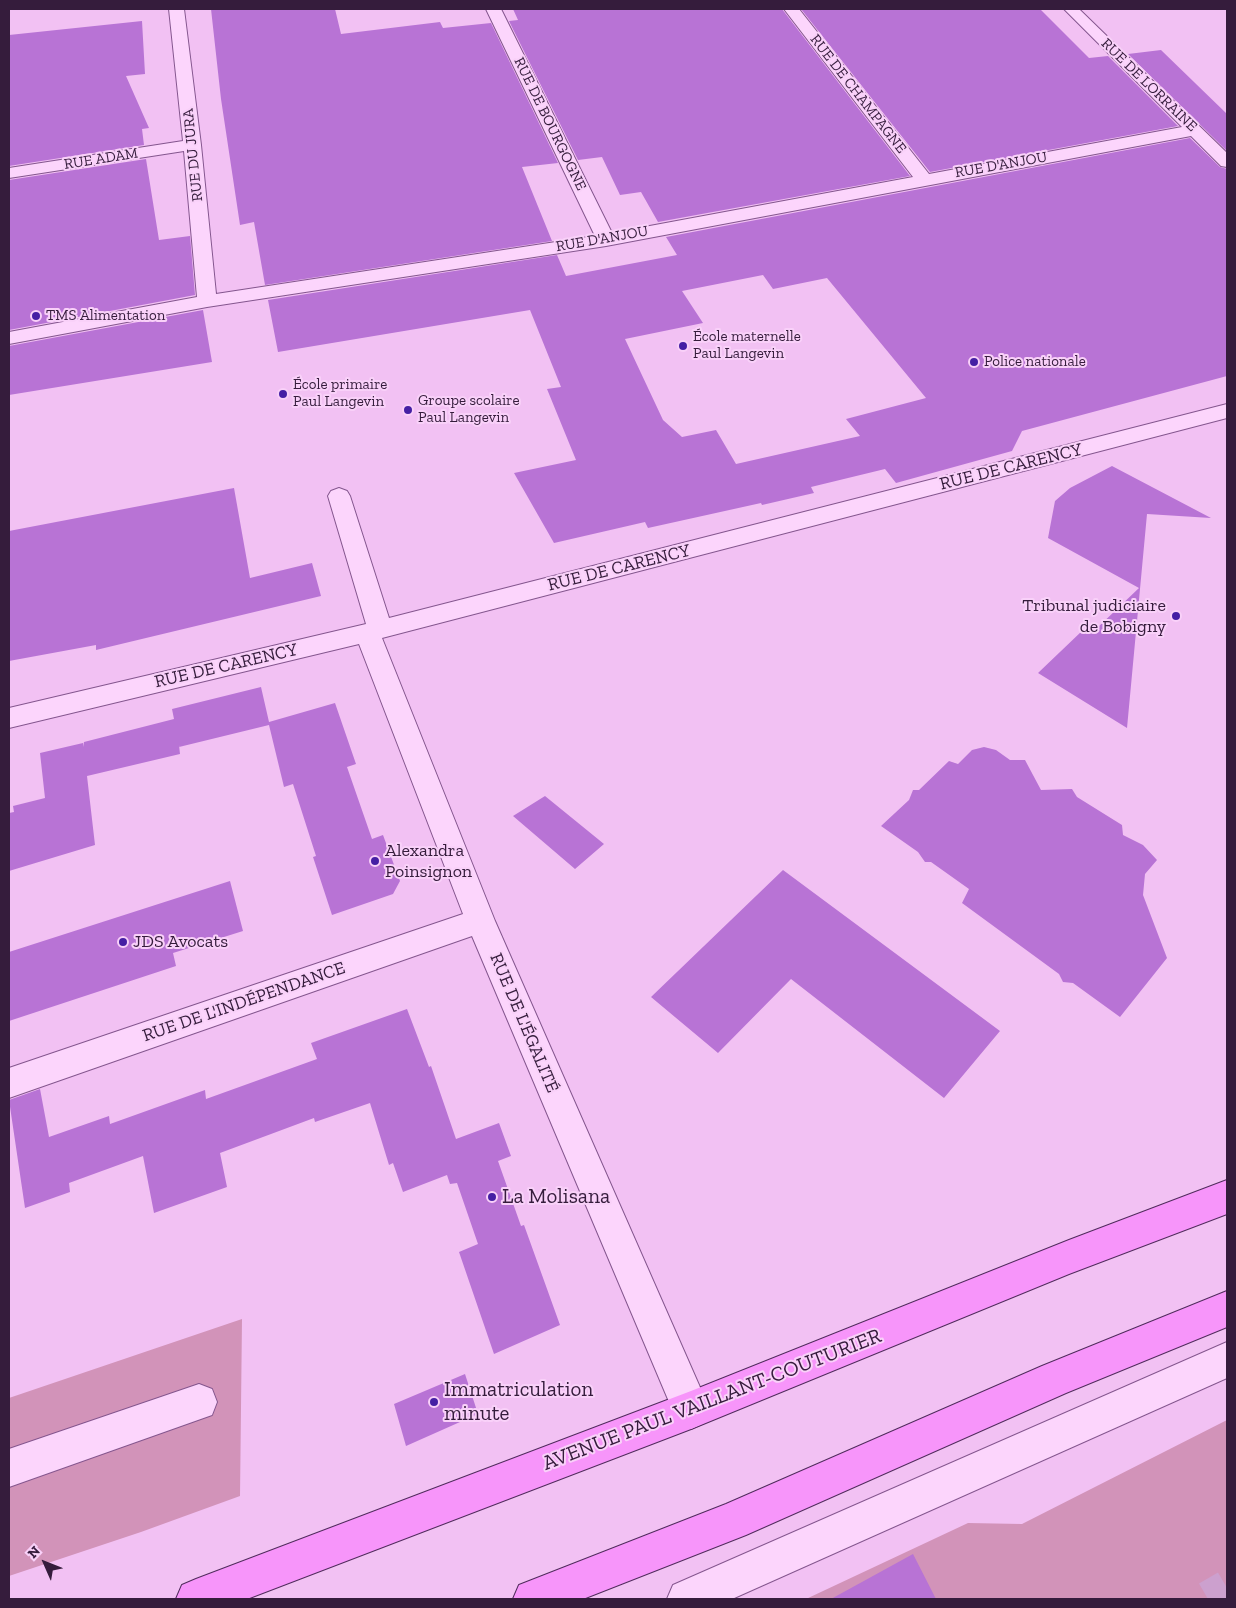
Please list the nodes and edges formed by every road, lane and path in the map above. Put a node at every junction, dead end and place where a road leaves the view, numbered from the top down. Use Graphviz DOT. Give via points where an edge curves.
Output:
graph roads {
  1 [pos="176,9"];
  2 [pos="493,9"];
  3 [pos="791,9"];
  4 [pos="1070,9"];
  5 [pos="1194,130"];
  6 [pos="192,145"];
  7 [pos="1227,162"];
  8 [pos="9,173"];
  9 [pos="924,180"];
  10 [pos="606,240"];
  11 [pos="207,301"];
  12 [pos="9,338"];
  13 [pos="1227,411"];
  14 [pos="339,496"];
  15 [pos="374,631"];
  16 [pos="9,718"];
  17 [pos="480,921"];
  18 [pos="9,1083"];
  19 [pos="1227,1197"];
  20 [pos="1227,1308"];
  21 [pos="1227,1360"];
  22 [pos="199,1402"];
  23 [pos="691,1410"];
  24 [pos="9,1468"];
  25 [pos="196,1599"];
  26 [pos="533,1599"];
  27 [pos="688,1599"];
  1 -- 6 [label="street, RUE DU JURA"];
  2 -- 10 [label="street, RUE DE BOURGOGNE"];
  3 -- 9 [label="street, RUE DE CHAMPAGNE"];
  4 -- 5 [label="street, RUE DE LORRAINE"];
  5 -- 7 [label="street, RUE DE LORRAINE"];
  5 -- 9 [label="street, RUE D'ANJOU"];
  6 -- 8 [label="street, RUE ADAM"];
  6 -- 11 [label="street, RUE DU JURA"];
  9 -- 10 [label="street, RUE D'ANJOU"];
  10 -- 11 [label="street, RUE D'ANJOU"];
  11 -- 12 [label="street, RUE D'ANJOU"];
  13 -- 15 [label="street, RUE DE CARENCY"];
  14 -- 15 [label="street, RUE DE L'ÉGALITÉ"];
  15 -- 16 [label="street, RUE DE CARENCY"];
  15 -- 17 [label="street, RUE DE L'ÉGALITÉ"];
  17 -- 18 [label="street, RUE DE L'INDÉPENDANCE"];
  17 -- 23 [label="street, RUE DE L'ÉGALITÉ"];
  19 -- 23 [label="main road, AVENUE PAUL VAILLANT-COUTURIER" via="1069,1257"];
  20 -- 26 [label="main road" via="732,1520"];
  21 -- 27 [label="street"];
  22 -- 24 [label="street"];
  23 -- 25 [label="main road, AVENUE PAUL VAILLANT-COUTURIER"];
}
